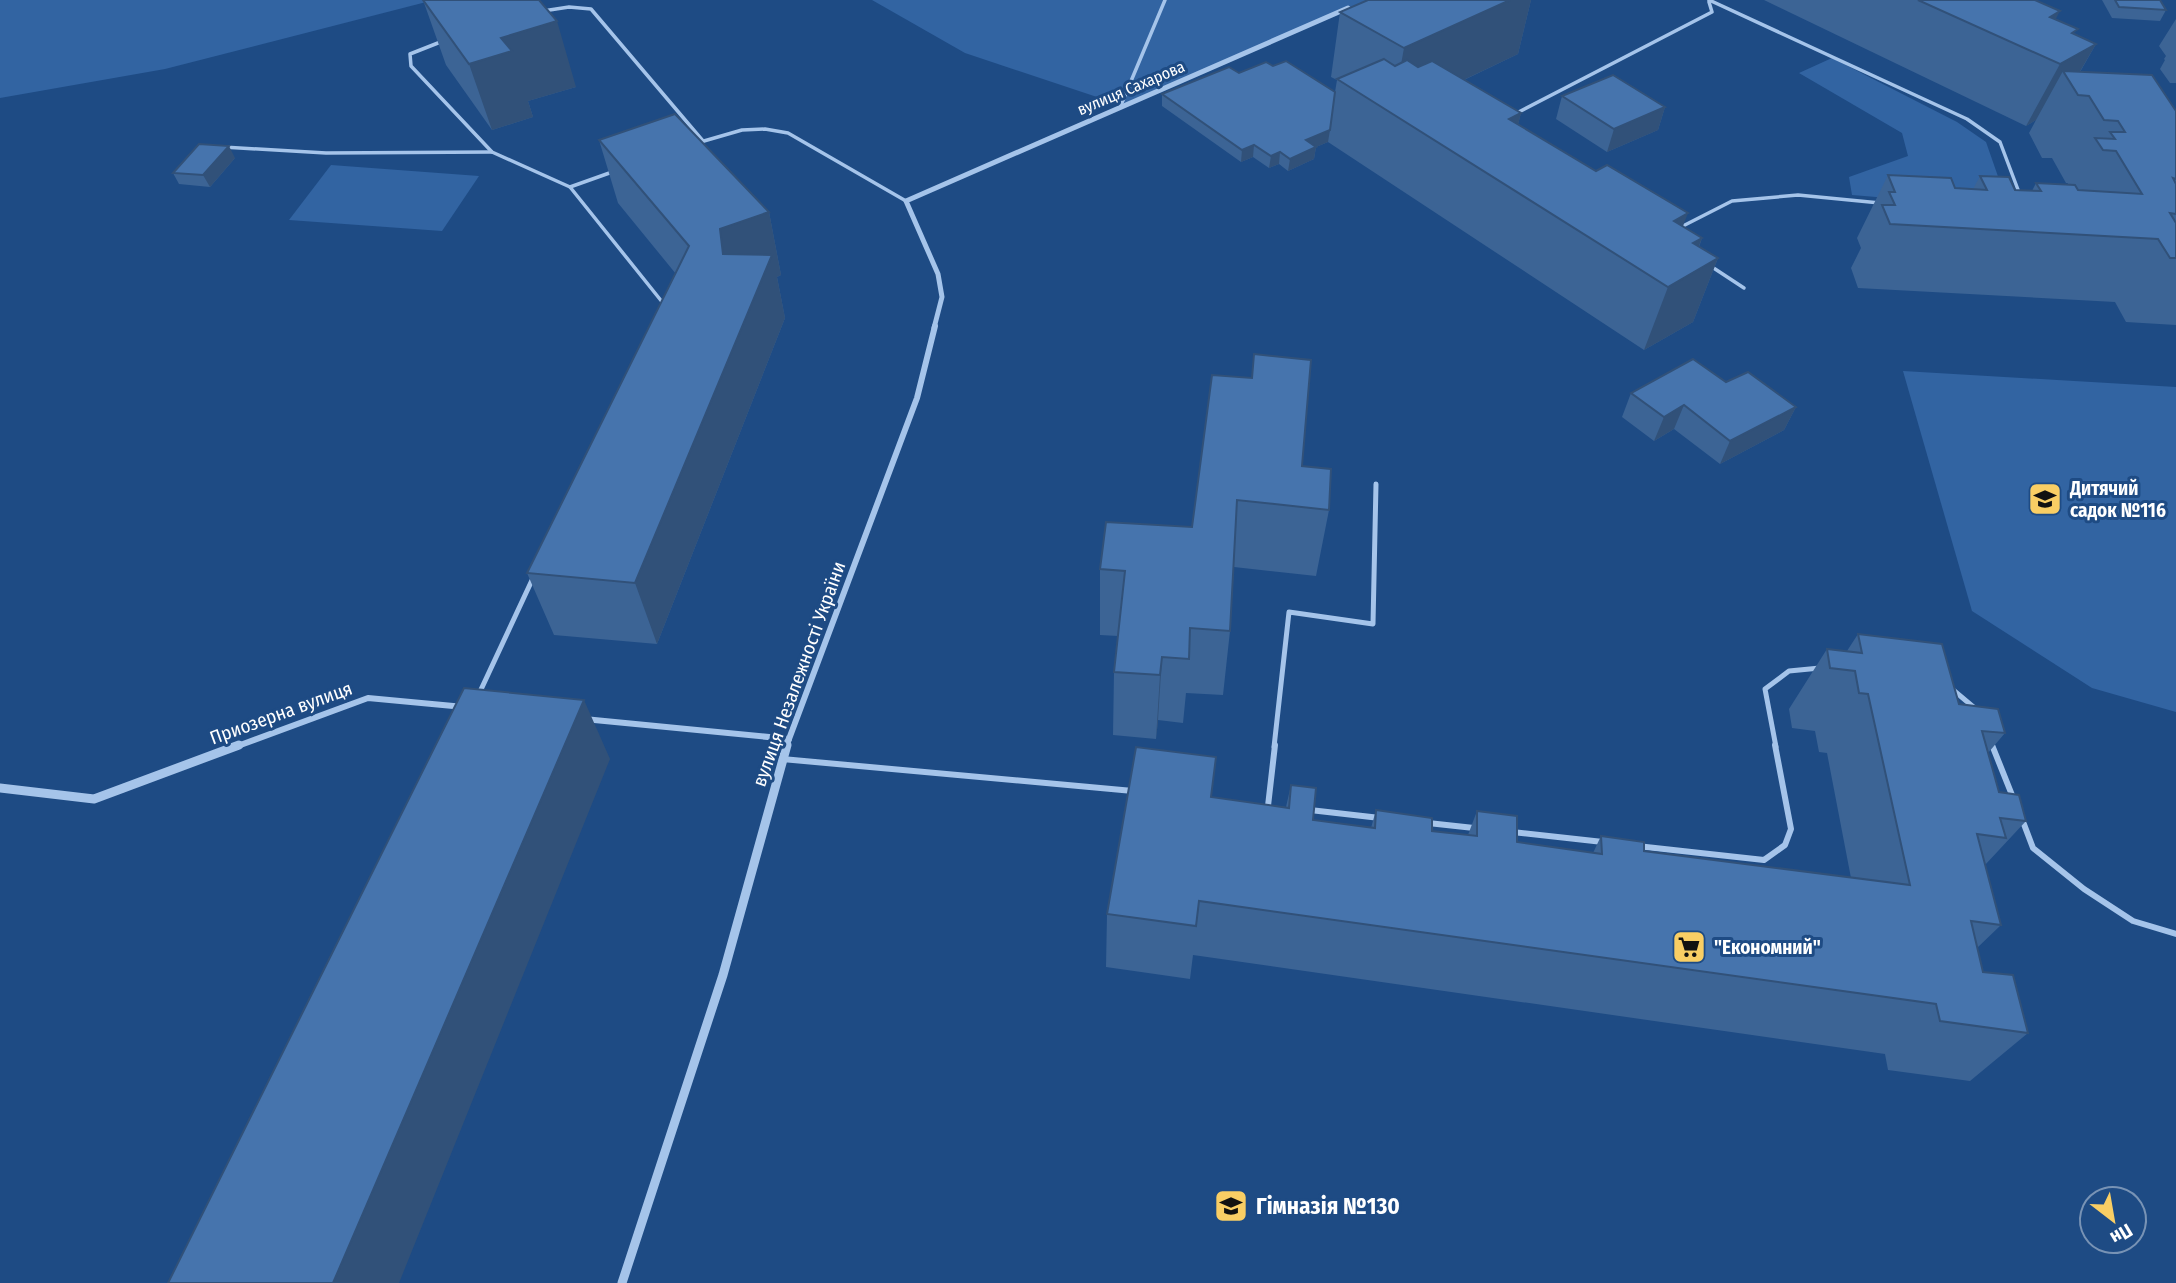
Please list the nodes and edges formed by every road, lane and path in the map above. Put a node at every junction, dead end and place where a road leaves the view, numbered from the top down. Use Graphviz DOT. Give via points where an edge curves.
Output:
graph roads {
  1 [pos="1165,0"];
  2 [pos="1708,0"];
  3 [pos="1356,5"];
  4 [pos="532,15"];
  5 [pos="455,37"];
  6 [pos="1121,105"];
  7 [pos="1502,121"];
  8 [pos="703,141"];
  9 [pos="691,145"];
  10 [pos="213,146"];
  11 [pos="492,152"];
  12 [pos="618,170"];
  13 [pos="570,187"];
  14 [pos="906,201"];
  15 [pos="1882,204"];
  16 [pos="2024,206"];
  17 [pos="1676,229"];
  18 [pos="1699,258"];
  19 [pos="1744,288"];
  20 [pos="657,316"];
  21 [pos="1376,484"];
  22 [pos="538,569"];
  23 [pos="1823,668"];
  24 [pos="1948,687"];
  25 [pos="472,708"];
  26 [pos="581,719"];
  27 [pos="466,720"];
  28 [pos="1983,723"];
  29 [pos="1988,736"];
  30 [pos="789,739"];
  31 [pos="782,759"];
  32 [pos="0,788"];
  33 [pos="1147,793"];
  34 [pos="1255,804"];
  35 [pos="1268,806"];
  36 [pos="1282,807"];
  37 [pos="1296,809"];
  38 [pos="1392,819"];
  39 [pos="1420,822"];
  40 [pos="1489,830"];
  41 [pos="1502,831"];
  42 [pos="1612,844"];
  43 [pos="1626,845"];
  44 [pos="2176,934"];
  45 [pos="622,1283"];
  1 -- 6 [label="lane"];
  2 -- 7 [label="lane" via="1712,12"];
  2 -- 16 [label="lane" via="1967,119 2000,142"];
  3 -- 6 [label="street, вулиця Сахарова"];
  4 -- 8 [label="lane" via="569,7 591,9"];
  5 -- 11 [label="lane" via="410,54 411,66"];
  6 -- 14 [label="street, вулиця Сахарова"];
  8 -- 9 [label="lane"];
  8 -- 14 [label="lane" via="745,129 788,132"];
  10 -- 11 [label="lane" via="326,153"];
  11 -- 13 [label="lane"];
  12 -- 13 [label="lane"];
  13 -- 20 [label="lane" via="663,303"];
  14 -- 30 [label="street, вулиця Незалежності України" via="938,274 942,297 917,398"];
  15 -- 17 [label="lane" via="1798,195 1732,201"];
  18 -- 19 [label="lane"];
  21 -- 35 [label="lane" via="1373,624 1289,612"];
  22 -- 25 [label="lane"];
  23 -- 43 [label="lane" via="1799,667 1777,676 1765,689 1791,829 1786,845 1764,860"];
  24 -- 28 [label="lane" via="1978,711"];
  25 -- 27 [label="lane"];
  25 -- 32 [label="street, Приозерна вулиця" via="368,698 94,799"];
  26 -- 30 [label="street"];
  29 -- 44 [label="lane" via="2033,848 2133,921"];
  30 -- 31 [label="street, вулиця Незалежності України"];
  31 -- 33 [label="lane"];
  31 -- 45 [label="street, вулиця Незалежності України" via="723,975"];
  34 -- 35 [label="lane"];
  35 -- 36 [label="lane"];
  37 -- 38 [label="lane"];
  39 -- 40 [label="lane"];
  41 -- 42 [label="lane"];
}
